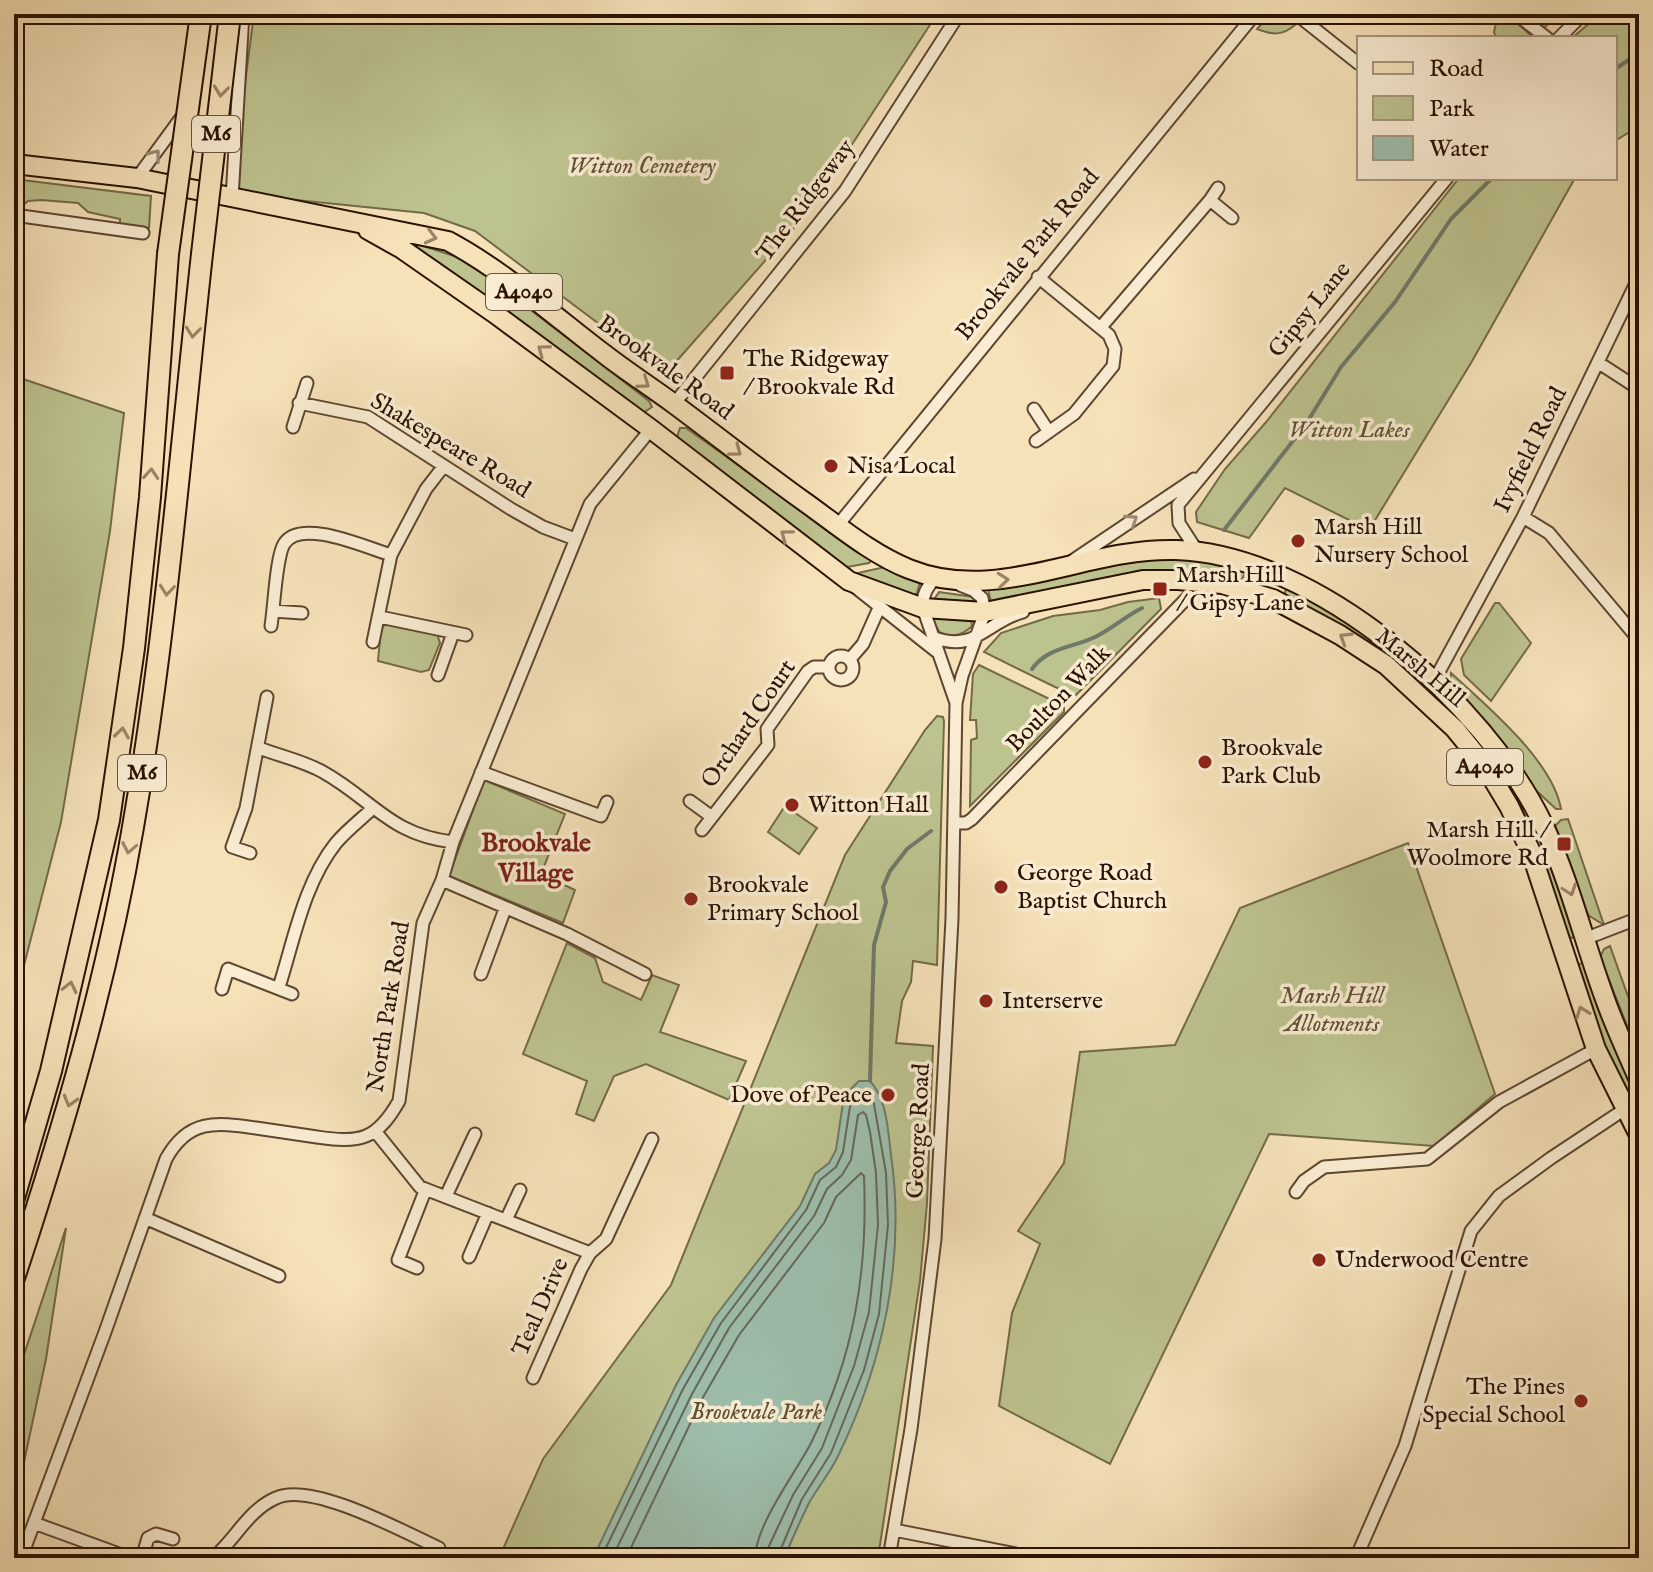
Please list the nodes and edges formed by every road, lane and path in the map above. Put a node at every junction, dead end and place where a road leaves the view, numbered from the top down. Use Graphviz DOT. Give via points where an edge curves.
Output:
graph roads {
  1 [pos="201,14"];
  2 [pos="208,14"];
  3 [pos="230,14"];
  4 [pos="243,14"];
  5 [pos="959,14"];
  6 [pos="1255,14"];
  7 [pos="1296,14"];
  8 [pos="1516,14"];
  9 [pos="1583,14"];
  10 [pos="1544,36"];
  11 [pos="1561,36"];
  12 [pos="1357,62"];
  13 [pos="14,164"];
  14 [pos="137,178"];
  15 [pos="1445,180"];
  16 [pos="1218,188"];
  17 [pos="232,198"];
  18 [pos="1210,200"];
  19 [pos="14,215"];
  20 [pos="1232,218"];
  21 [pos="354,224"];
  22 [pos="143,233"];
  23 [pos="1038,277"];
  24 [pos="1639,277"];
  25 [pos="1101,327"];
  26 [pos="1599,363"];
  27 [pos="307,383"];
  28 [pos="1639,389"];
  29 [pos="299,403"];
  30 [pos="674,404"];
  31 [pos="1034,409"];
  32 [pos="293,427"];
  33 [pos="651,429"];
  34 [pos="1049,432"];
  35 [pos="1036,441"];
  36 [pos="443,467"];
  37 [pos="1207,470"];
  38 [pos="1523,517"];
  39 [pos="838,525"];
  40 [pos="575,539"];
  41 [pos="1197,551"];
  42 [pos="391,555"];
  43 [pos="1068,564"];
  44 [pos="936,577"];
  45 [pos="849,581"];
  46 [pos="1068,594"];
  47 [pos="1189,596"];
  48 [pos="879,608"];
  49 [pos="923,608"];
  50 [pos="273,611"];
  51 [pos="985,612"];
  52 [pos="302,613"];
  53 [pos="380,617"];
  54 [pos="271,626"];
  55 [pos="933,637"];
  56 [pos="975,638"];
  57 [pos="1639,640"];
  58 [pos="373,642"];
  59 [pos="936,651"];
  60 [pos="850,659"];
  61 [pos="828,667"];
  62 [pos="438,675"];
  63 [pos="1434,681"];
  64 [pos="267,697"];
  65 [pos="956,703"];
  66 [pos="259,748"];
  67 [pos="481,772"];
  68 [pos="690,801"];
  69 [pos="607,802"];
  70 [pos="372,809"];
  71 [pos="712,817"];
  72 [pos="954,823"];
  73 [pos="702,830"];
  74 [pos="453,842"];
  75 [pos="250,853"];
  76 [pos="442,880"];
  77 [pos="505,909"];
  78 [pos="1639,918"];
  79 [pos="1587,938"];
  80 [pos="1562,950"];
  81 [pos="481,974"];
  82 [pos="645,974"];
  83 [pos="279,987"];
  84 [pos="222,989"];
  85 [pos="292,994"];
  86 [pos="1596,1049"];
  87 [pos="1639,1080"];
  88 [pos="1625,1109"];
  89 [pos="375,1131"];
  90 [pos="475,1134"];
  91 [pos="1639,1135"];
  92 [pos="652,1139"];
  93 [pos="520,1190"];
  94 [pos="425,1191"];
  95 [pos="1296,1192"];
  96 [pos="446,1196"];
  97 [pos="14,1198"];
  98 [pos="488,1213"];
  99 [pos="145,1218"];
  100 [pos="506,1220"];
  101 [pos="590,1253"];
  102 [pos="469,1257"];
  103 [pos="417,1268"];
  104 [pos="279,1276"];
  105 [pos="14,1278"];
  106 [pos="533,1378"];
  107 [pos="34,1523"];
  108 [pos="894,1530"];
  109 [pos="173,1539"];
  110 [pos="439,1548"];
  111 [pos="21,1558"];
  112 [pos="130,1558"];
  113 [pos="142,1558"];
  114 [pos="213,1558"];
  115 [pos="889,1558"];
  116 [pos="1036,1558"];
  117 [pos="1356,1558"];
  97 -- 1 [label="highway, M6, one-way, bridge" via="51,1071 109,820 150,497 168,254"];
  14 -- 2 [label="street, one-way" via="197,90"];
  3 -- 105 [label="highway, M6, one-way, bridge" via="161,650 133,828 86,1041"];
  4 -- 17 [label="street"];
  5 -- 30 [label="street, The Ridgeway" via="845,191"];
  6 -- 23 [label="street, Brookvale Park Road"];
  7 -- 12 [label="street"];
  8 -- 10 [label="street"];
  9 -- 11 [label="street"];
  13 -- 14 [label="main road, Brookvale Road / A4040"];
  14 -- 17 [label="main road, Brookvale Road / A4040"];
  15 -- 37 [label="street, Gipsy Lane"];
  16 -- 18 [label="street"];
  17 -- 21 [label="main road, Brookvale Road / A4040"];
  18 -- 20 [label="street"];
  18 -- 25 [label="street"];
  19 -- 22 [label="street"];
  21 -- 30 [label="main road, Brookvale Road / A4040, one-way" via="448,241 480,258"];
  33 -- 21 [label="main road, Brookvale Road / A4040, one-way" via="402,249"];
  23 -- 25 [label="street"];
  23 -- 39 [label="street, Brookvale Park Road"];
  24 -- 26 [label="street, Ivyfield Road"];
  25 -- 34 [label="street" via="1114,341 1113,366 1080,409"];
  26 -- 28 [label="street"];
  26 -- 38 [label="street, Ivyfield Road"];
  27 -- 29 [label="street"];
  29 -- 32 [label="street"];
  29 -- 36 [label="street, Shakespeare Road" via="368,417"];
  30 -- 33 [label="main road"];
  30 -- 39 [label="main road, Brookvale Road / A4040, one-way"];
  31 -- 34 [label="street"];
  33 -- 40 [label="street, North Park Road" via="590,504"];
  45 -- 33 [label="main road, Brookvale Road / A4040, one-way"];
  34 -- 35 [label="street"];
  36 -- 40 [label="street, Shakespeare Road" via="543,527"];
  36 -- 42 [label="street"];
  37 -- 41 [label="street, Gipsy Lane" via="1178,505 1179,523"];
  43 -- 37 [label="street, Gipsy Lane, one-way"];
  38 -- 57 [label="street" via="1549,533"];
  38 -- 63 [label="street, Ivyfield Road"];
  39 -- 44 [label="main road, Brookvale Road / A4040" via="884,557"];
  40 -- 67 [label="street, North Park Road"];
  41 -- 43 [label="main road, Marsh Hill / A4040" via="1150,550"];
  41 -- 63 [label="main road, Marsh Hill / A4040" via="1254,563 1311,590"];
  42 -- 50 [label="street" via="317,532 299,533 282,548"];
  42 -- 53 [label="street"];
  44 -- 43 [label="main road, Marsh Hill / A4040, one-way" via="980,582 1022,578"];
  44 -- 49 [label="street" via="922,598"];
  44 -- 51 [label="street" via="973,590 982,598"];
  45 -- 48 [label="street"];
  45 -- 49 [label="main road, Brookvale Road / A4040"];
  46 -- 51 [label="main road, Marsh Hill / A4040"];
  46 -- 56 [label="street" via="1003,620"];
  80 -- 46 [label="main road, Marsh Hill / A4040, one-way" via="1531,852 1485,766 1455,729 1386,665 1340,635 1250,590 1143,580"];
  47 -- 72 [label="street, Boulton Walk" via="972,819"];
  48 -- 59 [label="street"];
  48 -- 60 [label="street, Orchard Court"];
  49 -- 51 [label="main road, Marsh Hill / A4040"];
  49 -- 55 [label="street, George Road"];
  50 -- 52 [label="street"];
  50 -- 54 [label="street"];
  51 -- 56 [label="street, George Road"];
  53 -- 58 [label="street"];
  53 -- 62 [label="street" via="459,634"];
  55 -- 56 [label="street" via="964,643"];
  55 -- 59 [label="street, George Road"];
  56 -- 65 [label="street, George Road"];
  59 -- 65 [label="street, George Road"];
  60 -- 61 [label="street, Orchard Court" via="834,657"];
  60 -- 61 [label="street, Orchard Court" via="854,671 847,679 836,680"];
  61 -- 71 [label="street, Orchard Court" via="808,671 767,729 768,745"];
  63 -- 79 [label="main road, Marsh Hill / A4040, one-way" via="1517,778 1553,846"];
  64 -- 66 [label="street"];
  65 -- 72 [label="street, George Road"];
  66 -- 70 [label="street" via="320,769"];
  66 -- 75 [label="street" via="232,847"];
  67 -- 69 [label="street" via="601,816"];
  67 -- 74 [label="street, North Park Road"];
  68 -- 71 [label="street, Orchard Court"];
  70 -- 74 [label="street" via="418,835"];
  70 -- 83 [label="street" via="319,868"];
  71 -- 73 [label="street, Orchard Court"];
  72 -- 108 [label="street, George Road" via="935,1239"];
  74 -- 76 [label="street, North Park Road"];
  76 -- 77 [label="street"];
  76 -- 89 [label="street, North Park Road" via="423,923 399,1101"];
  77 -- 81 [label="street"];
  77 -- 82 [label="street"];
  78 -- 79 [label="street"];
  79 -- 80 [label="main road"];
  79 -- 87 [label="main road, Marsh Hill / A4040" via="1604,998"];
  86 -- 80 [label="main road, Marsh Hill / A4040, one-way"];
  83 -- 84 [label="street" via="228,969"];
  83 -- 85 [label="street"];
  86 -- 88 [label="main road, Marsh Hill / A4040"];
  86 -- 95 [label="street" via="1499,1102 1427,1159 1324,1167"];
  88 -- 91 [label="main road, Marsh Hill / A4040"];
  88 -- 117 [label="street" via="1499,1196 1471,1231 1405,1446"];
  89 -- 94 [label="street"];
  89 -- 99 [label="street" via="343,1140 205,1125 171,1149"];
  90 -- 96 [label="street"];
  92 -- 101 [label="street, Teal Drive" via="606,1239"];
  93 -- 100 [label="street"];
  94 -- 96 [label="street, Teal Drive"];
  94 -- 103 [label="street" via="398,1260"];
  96 -- 98 [label="street, Teal Drive"];
  98 -- 100 [label="street, Teal Drive"];
  98 -- 102 [label="street"];
  99 -- 104 [label="street"];
  99 -- 107 [label="street"];
  100 -- 101 [label="street, Teal Drive"];
  101 -- 106 [label="street, Teal Drive"];
  107 -- 111 [label="street"];
  107 -- 112 [label="street"];
  108 -- 115 [label="street, George Road"];
  108 -- 116 [label="street"];
  109 -- 113 [label="street" via="156,1534 148,1538"];
  110 -- 114 [label="street" via="298,1493 276,1497 254,1513"];
}
